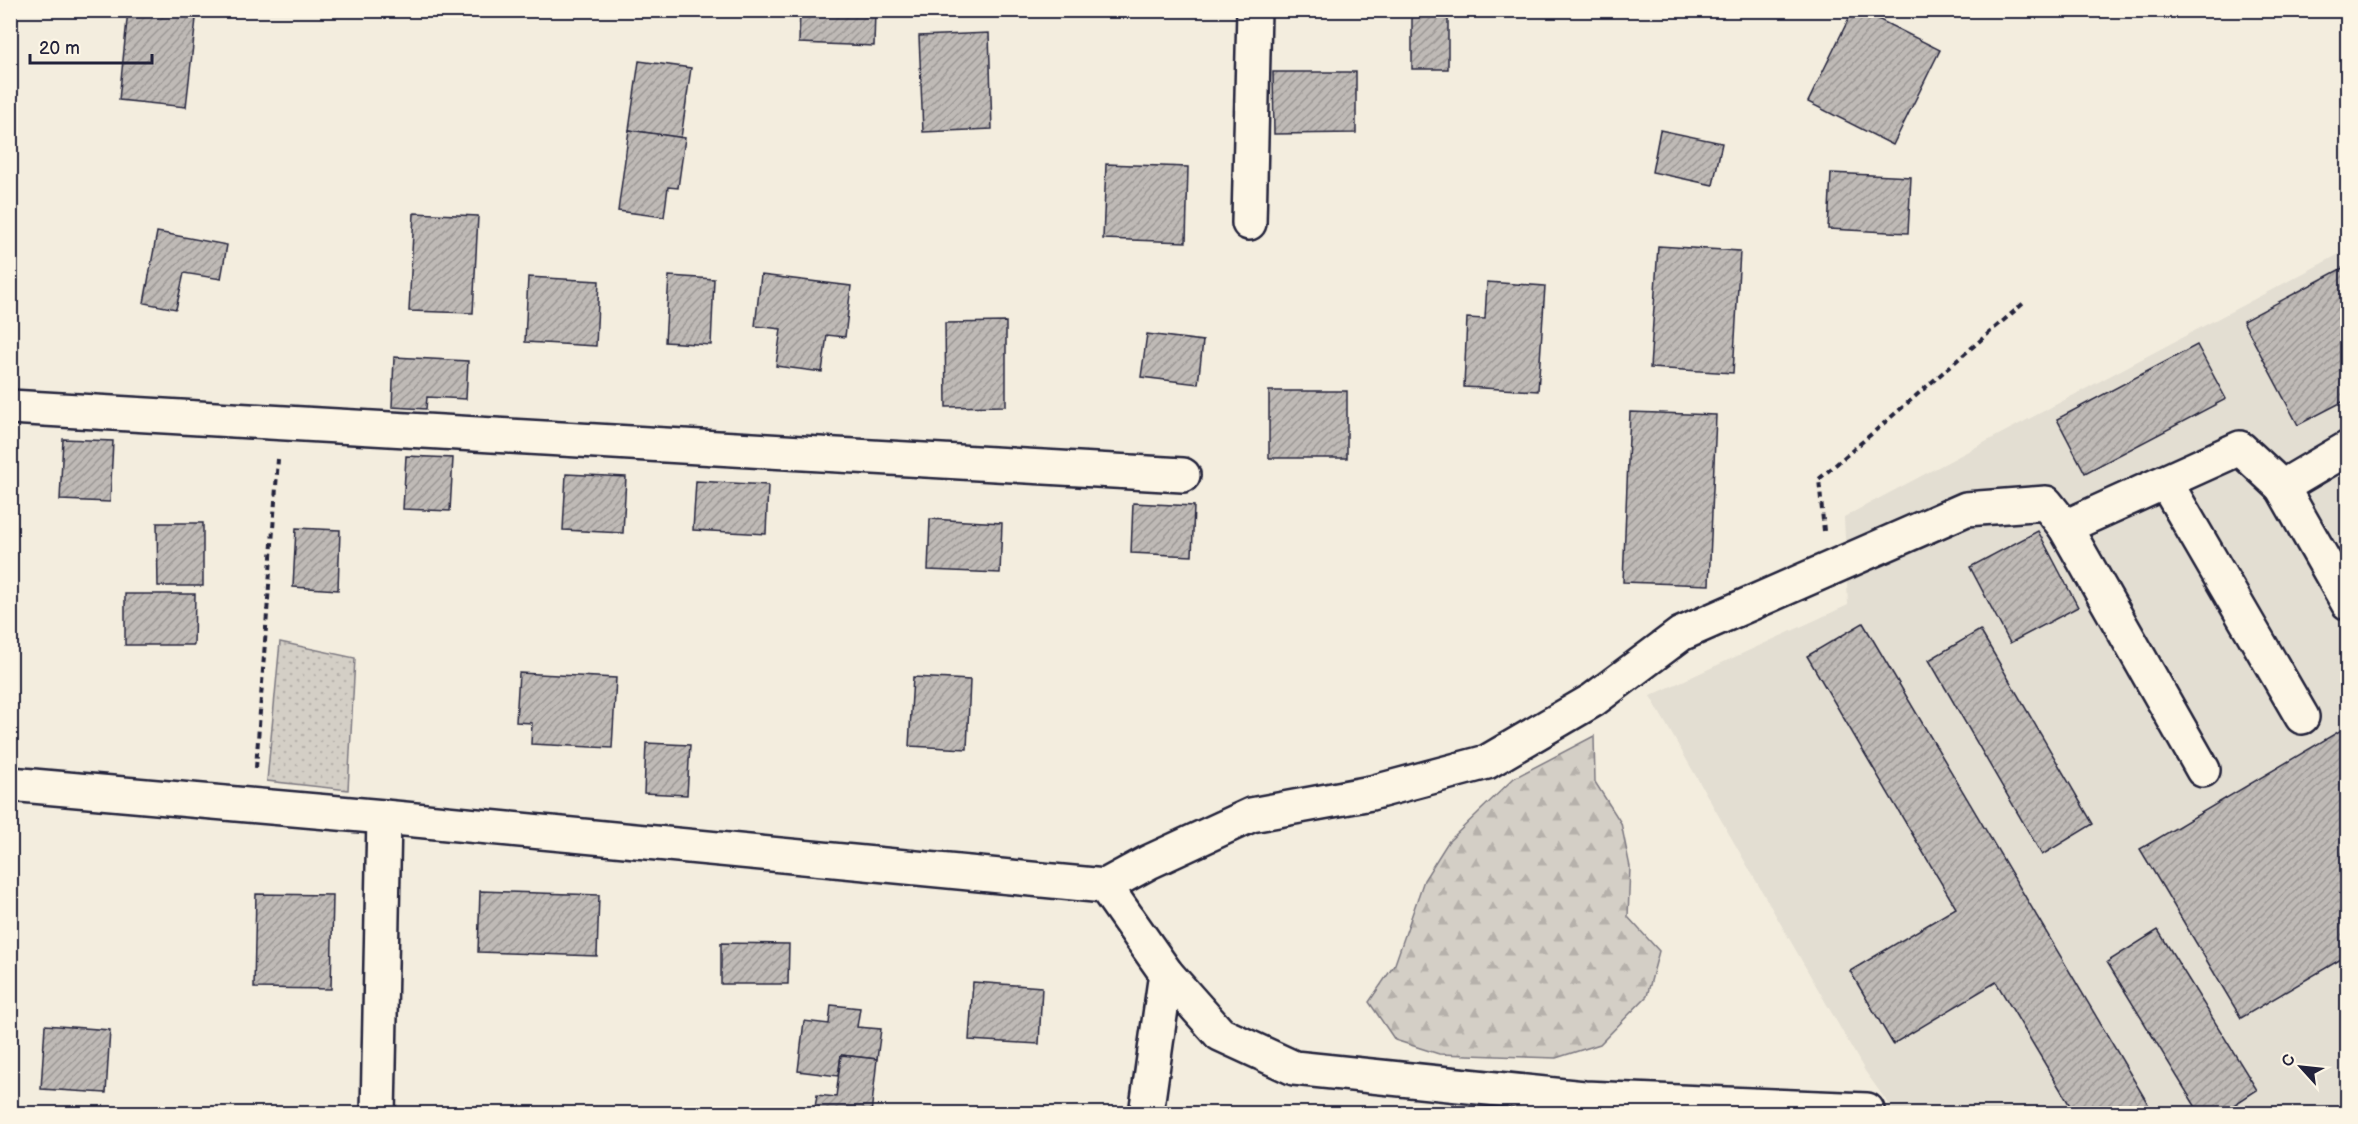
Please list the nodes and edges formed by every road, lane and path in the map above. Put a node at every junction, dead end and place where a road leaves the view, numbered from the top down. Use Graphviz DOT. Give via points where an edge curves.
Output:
graph roads {
  1 [pos="1254,10"];
  2 [pos="1249,223"];
  3 [pos="2025,302"];
  4 [pos="10,408"];
  5 [pos="280,424"];
  6 [pos="2348,448"];
  7 [pos="1182,475"];
  8 [pos="2166,483"];
  9 [pos="2282,487"];
  10 [pos="2065,527"];
  11 [pos="1828,570"];
  12 [pos="2348,603"];
  13 [pos="2302,717"];
  14 [pos="2203,770"];
  15 [pos="10,783"];
  16 [pos="254,805"];
  17 [pos="384,817"];
  18 [pos="1105,886"];
  19 [pos="1166,973"];
  20 [pos="1687,1108"];
  21 [pos="1867,1110"];
  22 [pos="378,1113"];
  23 [pos="1146,1113"];
  1 -- 2 [label="street"];
  3 -- 11 [label="path" via="1819,479"];
  4 -- 5 [label="street"];
  5 -- 7 [label="street"];
  5 -- 16 [label="path"];
  6 -- 9 [label="street"];
  8 -- 9 [label="street" via="2240,448"];
  8 -- 10 [label="street"];
  8 -- 13 [label="street"];
  9 -- 12 [label="street"];
  10 -- 11 [label="street" via="2046,503 1966,508"];
  10 -- 14 [label="street"];
  11 -- 18 [label="street" via="1681,634 1593,700 1487,762 1371,793 1251,815"];
  15 -- 16 [label="street"];
  16 -- 17 [label="street"];
  17 -- 18 [label="street"];
  17 -- 22 [label="street"];
  18 -- 19 [label="street"];
  19 -- 20 [label="street" via="1220,1034 1294,1068"];
  19 -- 23 [label="street"];
  20 -- 21 [label="street"];
}
